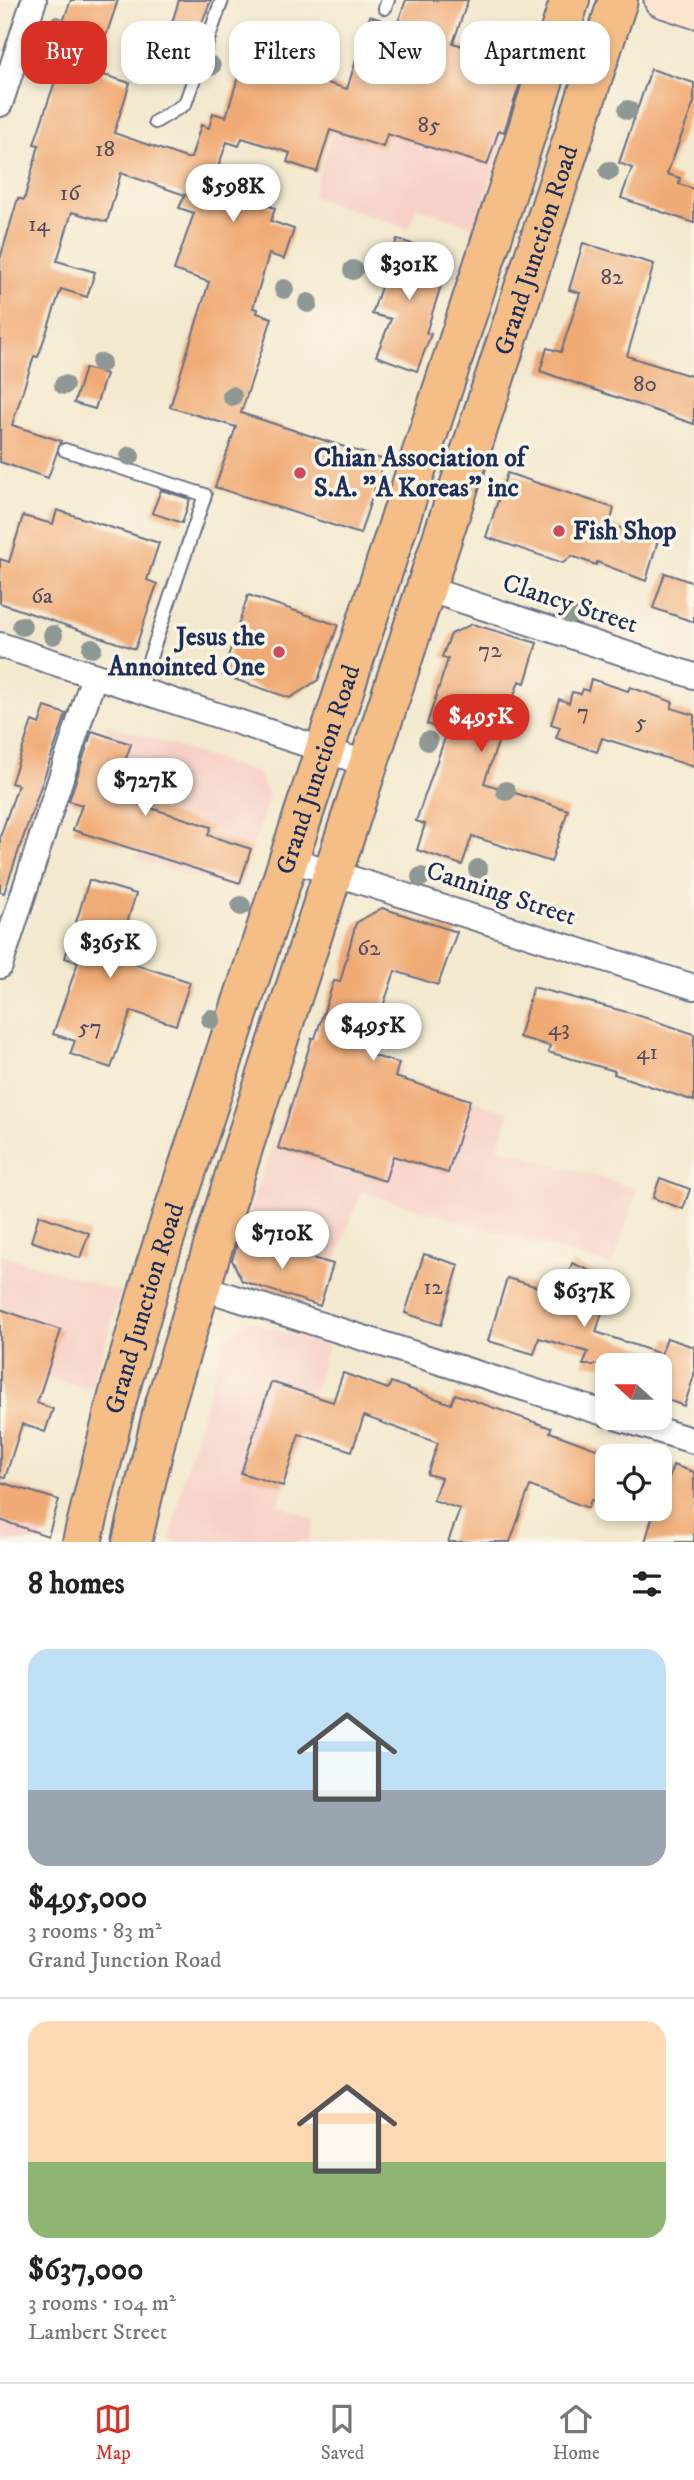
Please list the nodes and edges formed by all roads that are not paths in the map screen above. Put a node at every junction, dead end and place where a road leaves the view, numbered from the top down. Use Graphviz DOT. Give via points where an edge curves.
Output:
graph roads {
  1 [pos="34,0"];
  2 [pos="222,0"];
  3 [pos="570,0"];
  4 [pos="618,0"];
  5 [pos="661,0"];
  6 [pos="694,10"];
  7 [pos="0,104"];
  8 [pos="155,122"];
  9 [pos="65,450"];
  10 [pos="427,589"];
  11 [pos="0,645"];
  12 [pos="94,676"];
  13 [pos="694,676"];
  14 [pos="139,691"];
  15 [pos="325,750"];
  16 [pos="368,764"];
  17 [pos="289,859"];
  18 [pos="332,873"];
  19 [pos="0,966"];
  20 [pos="694,987"];
  21 [pos="200,1287"];
  22 [pos="595,1410"];
  23 [pos="658,1430"];
  24 [pos="694,1441"];
  25 [pos="82,1542"];
  26 [pos="132,1542"];
  1 -- 7 [label="street"];
  2 -- 8 [label="lane" via="185,104"];
  3 -- 15 [label="highway, Grand Junction Road"];
  4 -- 10 [label="highway, Grand Junction Road"];
  5 -- 6 [label="street"];
  9 -- 14 [label="lane" via="205,495"];
  10 -- 13 [label="street, Clancy Street"];
  10 -- 16 [label="highway, Grand Junction Road"];
  11 -- 12 [label="street"];
  12 -- 14 [label="street"];
  12 -- 19 [label="street"];
  14 -- 15 [label="street"];
  15 -- 16 [label="street"];
  15 -- 17 [label="highway, Grand Junction Road"];
  16 -- 18 [label="highway, Grand Junction Road"];
  17 -- 18 [label="street, Canning Street"];
  17 -- 25 [label="highway, Grand Junction Road" via="141,1312"];
  18 -- 20 [label="street, Canning Street"];
  18 -- 21 [label="highway, Grand Junction Road"];
  21 -- 22 [label="street"];
  21 -- 26 [label="highway, Grand Junction Road" via="162,1414"];
  23 -- 24 [label="street"];
}
